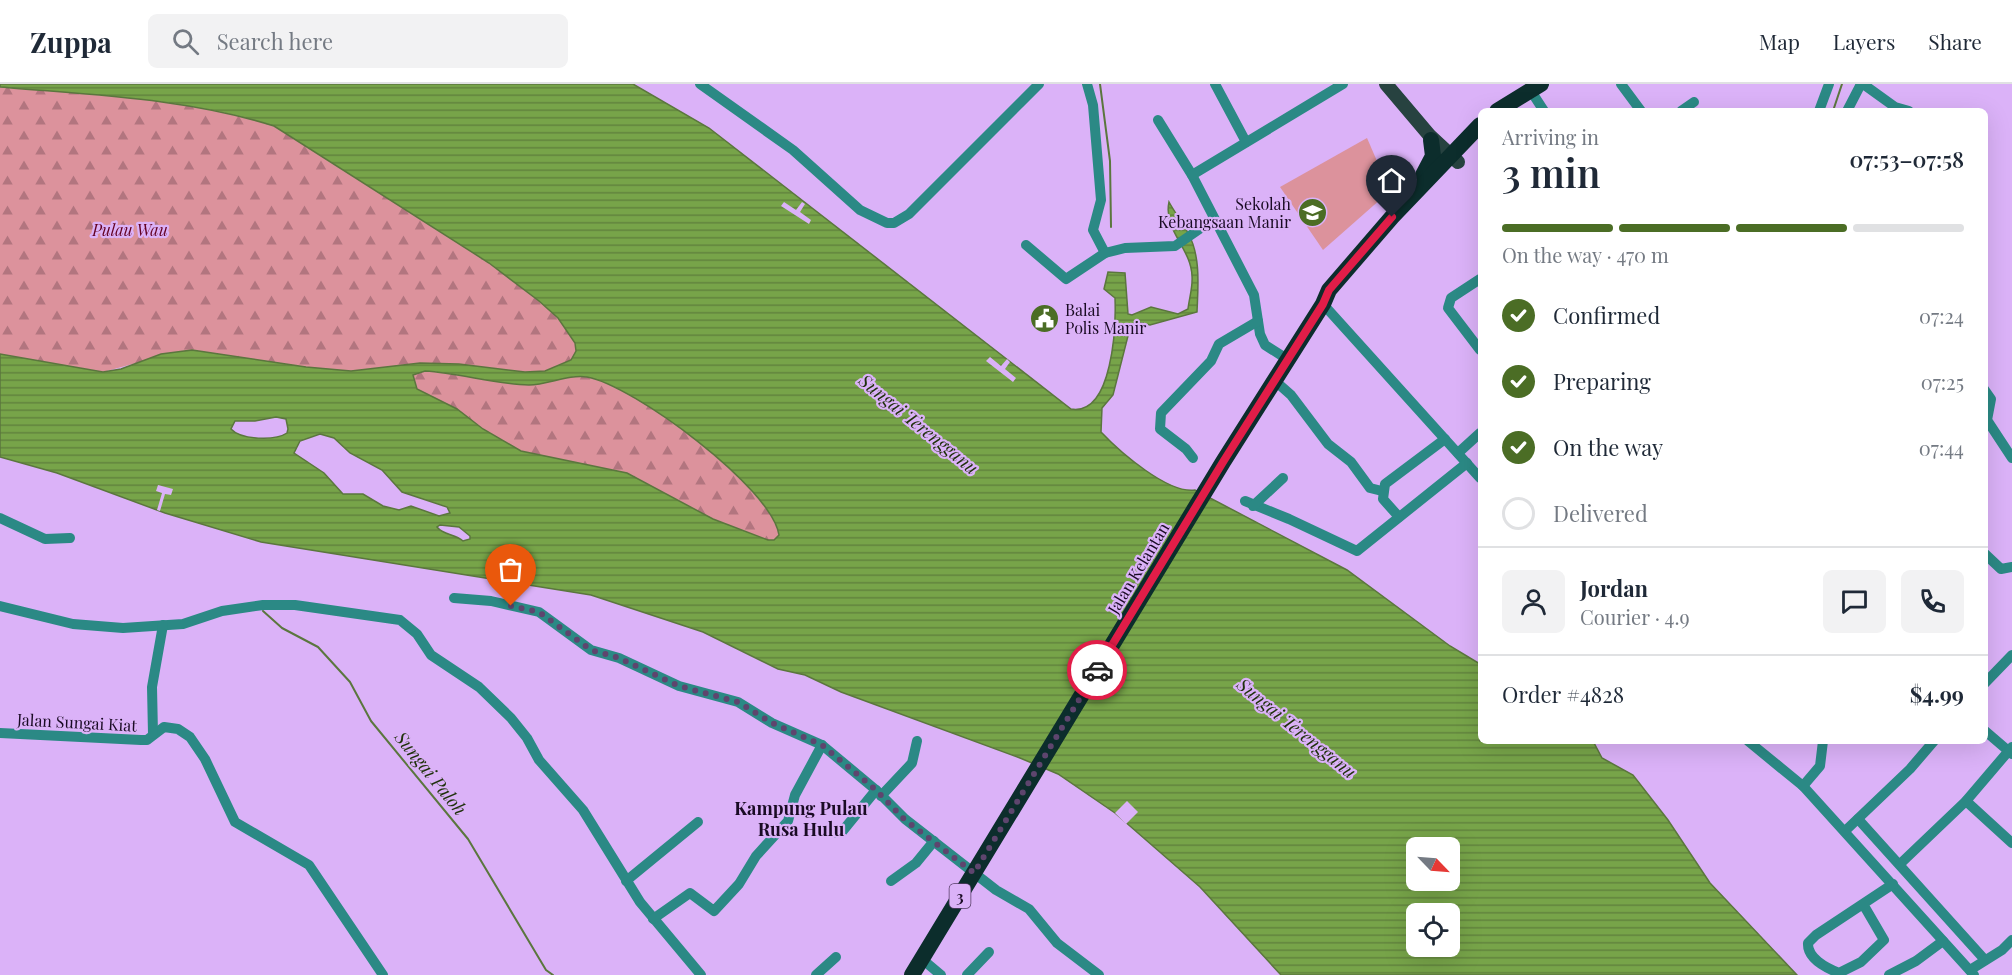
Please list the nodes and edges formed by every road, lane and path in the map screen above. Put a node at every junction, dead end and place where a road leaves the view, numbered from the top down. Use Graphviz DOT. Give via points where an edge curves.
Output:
graph roads {
  1 [pos="700,84"];
  2 [pos="722,84"];
  3 [pos="1039,84"];
  4 [pos="1087,84"];
  5 [pos="1215,84"];
  6 [pos="1343,84"];
  7 [pos="1386,84"];
  8 [pos="1621,84"];
  9 [pos="1829,84"];
  10 [pos="1862,84"];
  11 [pos="1536,88"];
  12 [pos="713,94"];
  13 [pos="1694,102"];
  14 [pos="1502,108"];
  15 [pos="1516,108"];
  16 [pos="1543,108"];
  17 [pos="1639,108"];
  18 [pos="1685,108"];
  19 [pos="1820,108"];
  20 [pos="1849,108"];
  21 [pos="1898,108"];
  22 [pos="1158,120"];
  23 [pos="1478,132"];
  24 [pos="1478,133"];
  25 [pos="1432,138"];
  26 [pos="1246,142"];
  27 [pos="1452,160"];
  28 [pos="1192,175"];
  29 [pos="1392,217"];
  30 [pos="1214,219"];
  31 [pos="1026,245"];
  32 [pos="1105,252"];
  33 [pos="1478,280"];
  34 [pos="1323,304"];
  35 [pos="1258,321"];
  36 [pos="1478,347"];
  37 [pos="1287,359"];
  38 [pos="1274,380"];
  39 [pos="1988,395"];
  40 [pos="1988,415"];
  41 [pos="1988,422"];
  42 [pos="1478,435"];
  43 [pos="1445,439"];
  44 [pos="1458,453"];
  45 [pos="1193,458"];
  46 [pos="2012,458"];
  47 [pos="1467,463"];
  48 [pos="1478,476"];
  49 [pos="1283,478"];
  50 [pos="1382,492"];
  51 [pos="0,518"];
  52 [pos="1399,518"];
  53 [pos="70,538"];
  54 [pos="1988,557"];
  55 [pos="2012,567"];
  56 [pos="454,598"];
  57 [pos="0,606"];
  58 [pos="164,625"];
  59 [pos="2012,654"];
  60 [pos="1988,680"];
  61 [pos="0,733"];
  62 [pos="1988,733"];
  63 [pos="153,734"];
  64 [pos="917,741"];
  65 [pos="1752,744"];
  66 [pos="1823,744"];
  67 [pos="1931,744"];
  68 [pos="822,745"];
  69 [pos="2011,751"];
  70 [pos="1800,783"];
  71 [pos="879,793"];
  72 [pos="1966,801"];
  73 [pos="1858,819"];
  74 [pos="698,822"];
  75 [pos="1845,831"];
  76 [pos="828,833"];
  77 [pos="934,841"];
  78 [pos="2012,843"];
  79 [pos="1900,864"];
  80 [pos="974,873"];
  81 [pos="627,881"];
  82 [pos="891,881"];
  83 [pos="1893,884"];
  84 [pos="1935,903"];
  85 [pos="1863,904"];
  86 [pos="1921,915"];
  87 [pos="653,919"];
  88 [pos="1943,940"];
  89 [pos="2012,940"];
  90 [pos="989,952"];
  91 [pos="836,957"];
  92 [pos="922,959"];
  93 [pos="1985,960"];
  94 [pos="1972,973"];
  95 [pos="383,975"];
  96 [pos="701,975"];
  97 [pos="816,975"];
  98 [pos="912,975"];
  99 [pos="941,975"];
  100 [pos="967,975"];
  101 [pos="1098,975"];
  102 [pos="1889,975"];
  1 -- 12 [label="street"];
  2 -- 12 [label="street"];
  3 -- 12 [label="street" via="909,214 894,223 860,210 793,150"];
  4 -- 32 [label="street" via="1094,105 1101,200 1093,230"];
  5 -- 26 [label="street"];
  6 -- 26 [label="street"];
  7 -- 25 [label="main road"];
  8 -- 17 [label="street"];
  9 -- 19 [label="street"];
  10 -- 20 [label="street"];
  10 -- 21 [label="street"];
  11 -- 14 [label="highway"];
  11 -- 15 [label="highway"];
  11 -- 16 [label="street"];
  13 -- 18 [label="street"];
  22 -- 28 [label="street"];
  23 -- 25 [label="highway" via="1449,140"];
  24 -- 27 [label="highway, Jalan Kelantan / 3"];
  25 -- 27 [label="main road"];
  25 -- 29 [label="highway" via="1431,162"];
  26 -- 28 [label="street"];
  27 -- 29 [label="highway, Jalan Kelantan / 3"];
  27 -- 34 [label="highway, Jalan Kelantan / 3"];
  28 -- 30 [label="street"];
  29 -- 34 [label="highway, Jalan Kelantan / 3" via="1329,290"];
  30 -- 32 [label="street" via="1175,246"];
  30 -- 35 [label="street" via="1254,295"];
  31 -- 32 [label="street" via="1066,279"];
  33 -- 36 [label="street" via="1451,298 1448,308"];
  34 -- 37 [label="highway, Jalan Kelantan / 3"];
  34 -- 43 [label="street"];
  35 -- 37 [label="street" via="1265,345"];
  35 -- 45 [label="street" via="1220,344 1211,361 1161,413 1160,429"];
  37 -- 38 [label="highway, Jalan Kelantan / 3"];
  38 -- 50 [label="street" via="1291,395 1328,444 1351,462 1370,488"];
  38 -- 80 [label="highway, Jalan Kelantan / 3"];
  39 -- 40 [label="street"];
  41 -- 46 [label="street"];
  42 -- 44 [label="street"];
  43 -- 44 [label="street"];
  43 -- 50 [label="street" via="1390,479"];
  44 -- 47 [label="street"];
  47 -- 48 [label="street"];
  47 -- 52 [label="street"];
  49 -- 52 [label="street" via="1249,504 1353,551"];
  50 -- 52 [label="street"];
  51 -- 53 [label="street" via="45,539"];
  54 -- 55 [label="street" via="2001,569"];
  56 -- 68 [label="street" via="491,601 539,612 591,650 619,658 679,686 738,702 772,723"];
  57 -- 58 [label="street" via="73,624 123,628"];
  58 -- 63 [label="street" via="152,687"];
  58 -- 81 [label="street" via="263,605 295,605 400,620 431,655 479,687 511,717 539,760 583,810"];
  59 -- 60 [label="street"];
  61 -- 63 [label="street, Jalan Sungai Kiat" via="141,740"];
  62 -- 69 [label="street"];
  63 -- 95 [label="street, Jalan Sungai Kiat" via="164,727 178,729 190,737 235,822 309,865"];
  64 -- 71 [label="street" via="912,763"];
  65 -- 70 [label="street"];
  66 -- 70 [label="street" via="1820,766"];
  67 -- 73 [label="street"];
  68 -- 71 [label="street"];
  68 -- 87 [label="street" via="795,795 788,821 714,911 690,892"];
  69 -- 72 [label="street"];
  70 -- 75 [label="street"];
  71 -- 76 [label="street" via="841,833"];
  71 -- 77 [label="street" via="904,819"];
  72 -- 78 [label="street"];
  72 -- 79 [label="street"];
  73 -- 75 [label="street"];
  73 -- 79 [label="street"];
  74 -- 81 [label="street"];
  75 -- 83 [label="street"];
  77 -- 80 [label="street"];
  77 -- 82 [label="street" via="916,863"];
  79 -- 84 [label="street"];
  80 -- 92 [label="highway, Jalan Kelantan / 3"];
  80 -- 101 [label="street" via="1029,909 1057,943"];
  81 -- 87 [label="street"];
  83 -- 85 [label="street"];
  83 -- 86 [label="street"];
  84 -- 86 [label="street"];
  84 -- 93 [label="street"];
  85 -- 85 [label="street" via="1808,943 1809,953 1836,972 1848,970 1882,943 1882,934"];
  86 -- 88 [label="street"];
  87 -- 96 [label="street"];
  88 -- 94 [label="street"];
  88 -- 102 [label="street"];
  89 -- 93 [label="street"];
  90 -- 100 [label="street"];
  91 -- 97 [label="street"];
  92 -- 98 [label="highway, Jalan Kelantan / 3"];
  92 -- 99 [label="street"];
  93 -- 94 [label="street"];
}
